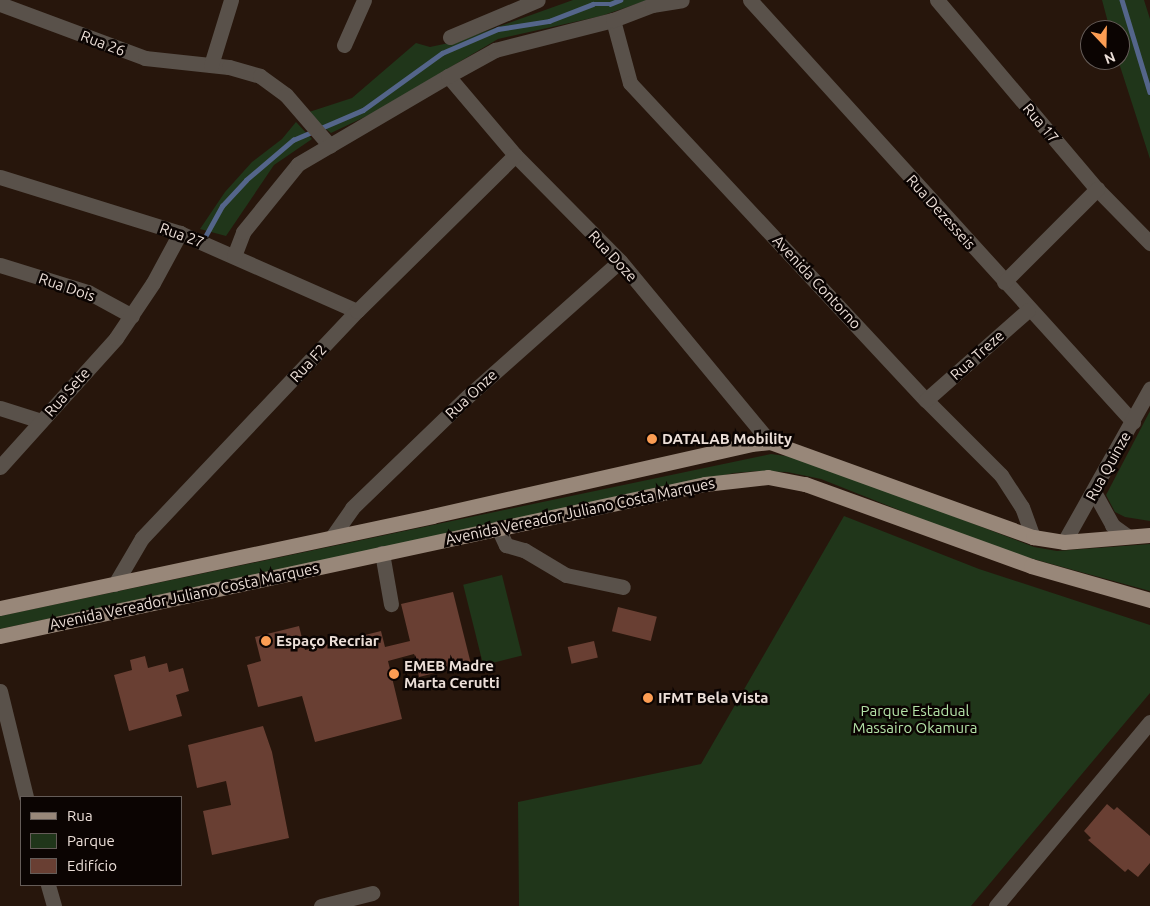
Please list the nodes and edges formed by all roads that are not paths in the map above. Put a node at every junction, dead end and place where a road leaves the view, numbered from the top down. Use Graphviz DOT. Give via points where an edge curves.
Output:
graph roads {
  1 [pos="231,0"];
  2 [pos="364,0"];
  3 [pos="538,0"];
  4 [pos="682,0"];
  5 [pos="750,0"];
  6 [pos="941,1"];
  7 [pos="0,4"];
  8 [pos="613,20"];
  9 [pos="450,37"];
  10 [pos="344,45"];
  11 [pos="210,65"];
  12 [pos="448,76"];
  13 [pos="326,142"];
  14 [pos="515,155"];
  15 [pos="0,177"];
  16 [pos="1097,190"];
  17 [pos="185,235"];
  18 [pos="1150,243"];
  19 [pos="234,256"];
  20 [pos="620,261"];
  21 [pos="0,265"];
  22 [pos="1004,282"];
  23 [pos="1028,310"];
  24 [pos="357,311"];
  25 [pos="132,316"];
  26 [pos="1150,389"];
  27 [pos="926,400"];
  28 [pos="0,408"];
  29 [pos="41,421"];
  30 [pos="1133,422"];
  31 [pos="770,442"];
  32 [pos="0,467"];
  33 [pos="1094,492"];
  34 [pos="498,528"];
  35 [pos="1150,534"];
  36 [pos="1127,536"];
  37 [pos="332,537"];
  38 [pos="1033,537"];
  39 [pos="1064,542"];
  40 [pos="382,553"];
  41 [pos="115,584"];
  42 [pos="623,587"];
  43 [pos="1150,600"];
  44 [pos="391,604"];
  45 [pos="0,608"];
  46 [pos="0,636"];
  47 [pos="0,691"];
  48 [pos="1150,722"];
  49 [pos="26,796"];
  50 [pos="48,886"];
  51 [pos="372,893"];
  52 [pos="54,906"];
  53 [pos="321,906"];
  54 [pos="996,906"];
  1 -- 11 [label="street"];
  2 -- 10 [label="street"];
  3 -- 9 [label="street"];
  4 -- 8 [label="street" via="652,5"];
  5 -- 22 [label="street, Rua Dezesseis"];
  6 -- 16 [label="street, Rua 17"];
  7 -- 11 [label="street, Rua 26" via="145,58"];
  8 -- 12 [label="street" via="495,50"];
  8 -- 27 [label="street, Avenida Contorno" via="625,70 640,95"];
  11 -- 13 [label="street, Rua 26" via="260,76 286,95"];
  12 -- 13 [label="street"];
  12 -- 14 [label="street, Rua Doze"];
  13 -- 19 [label="street" via="298,164 260,208 243,232"];
  14 -- 20 [label="street, Rua Doze"];
  14 -- 24 [label="street, Rua F2"];
  15 -- 17 [label="street, Rua 27"];
  16 -- 18 [label="street, Rua 17"];
  16 -- 22 [label="street"];
  17 -- 19 [label="street, Rua 27"];
  17 -- 25 [label="street, Rua Sete"];
  19 -- 24 [label="street, Rua 27"];
  20 -- 31 [label="street, Rua Doze"];
  20 -- 37 [label="street, Rua Onze" via="468,396 383,477 352,508"];
  21 -- 25 [label="street, Rua Dois" via="88,292"];
  22 -- 23 [label="street, Rua Dezesseis"];
  23 -- 27 [label="street, Rua Treze"];
  23 -- 30 [label="street, Rua Dezesseis"];
  24 -- 41 [label="street, Rua F2" via="142,538"];
  25 -- 29 [label="street, Rua Sete"];
  26 -- 30 [label="street, Rua Quinze"];
  27 -- 38 [label="street, Avenida Contorno" via="1001,475 1022,507"];
  28 -- 29 [label="street"];
  29 -- 32 [label="street, Rua Sete"];
  30 -- 33 [label="street, Rua Quinze"];
  31 -- 37 [label="main road, Avenida Vereador Juliano Costa Marques"];
  31 -- 38 [label="main road, Avenida Vereador Juliano Costa Marques"];
  33 -- 36 [label="street" via="1112,525"];
  33 -- 39 [label="street, Rua Quinze"];
  34 -- 40 [label="main road, Avenida Vereador Juliano Costa Marques"];
  34 -- 42 [label="street" via="506,545 524,550 566,575"];
  34 -- 43 [label="main road, Avenida Vereador Juliano Costa Marques" via="705,484 768,477 805,484 1031,566"];
  35 -- 36 [label="main road, Avenida Vereador Juliano Costa Marques"];
  36 -- 39 [label="main road, Avenida Vereador Juliano Costa Marques"];
  37 -- 41 [label="main road, Avenida Vereador Juliano Costa Marques"];
  38 -- 39 [label="main road, Avenida Vereador Juliano Costa Marques"];
  40 -- 44 [label="street"];
  40 -- 46 [label="main road, Avenida Vereador Juliano Costa Marques"];
  41 -- 45 [label="main road, Avenida Vereador Juliano Costa Marques"];
  47 -- 49 [label="street"];
  48 -- 54 [label="street"];
  50 -- 52 [label="street"];
  51 -- 53 [label="street"];
}
